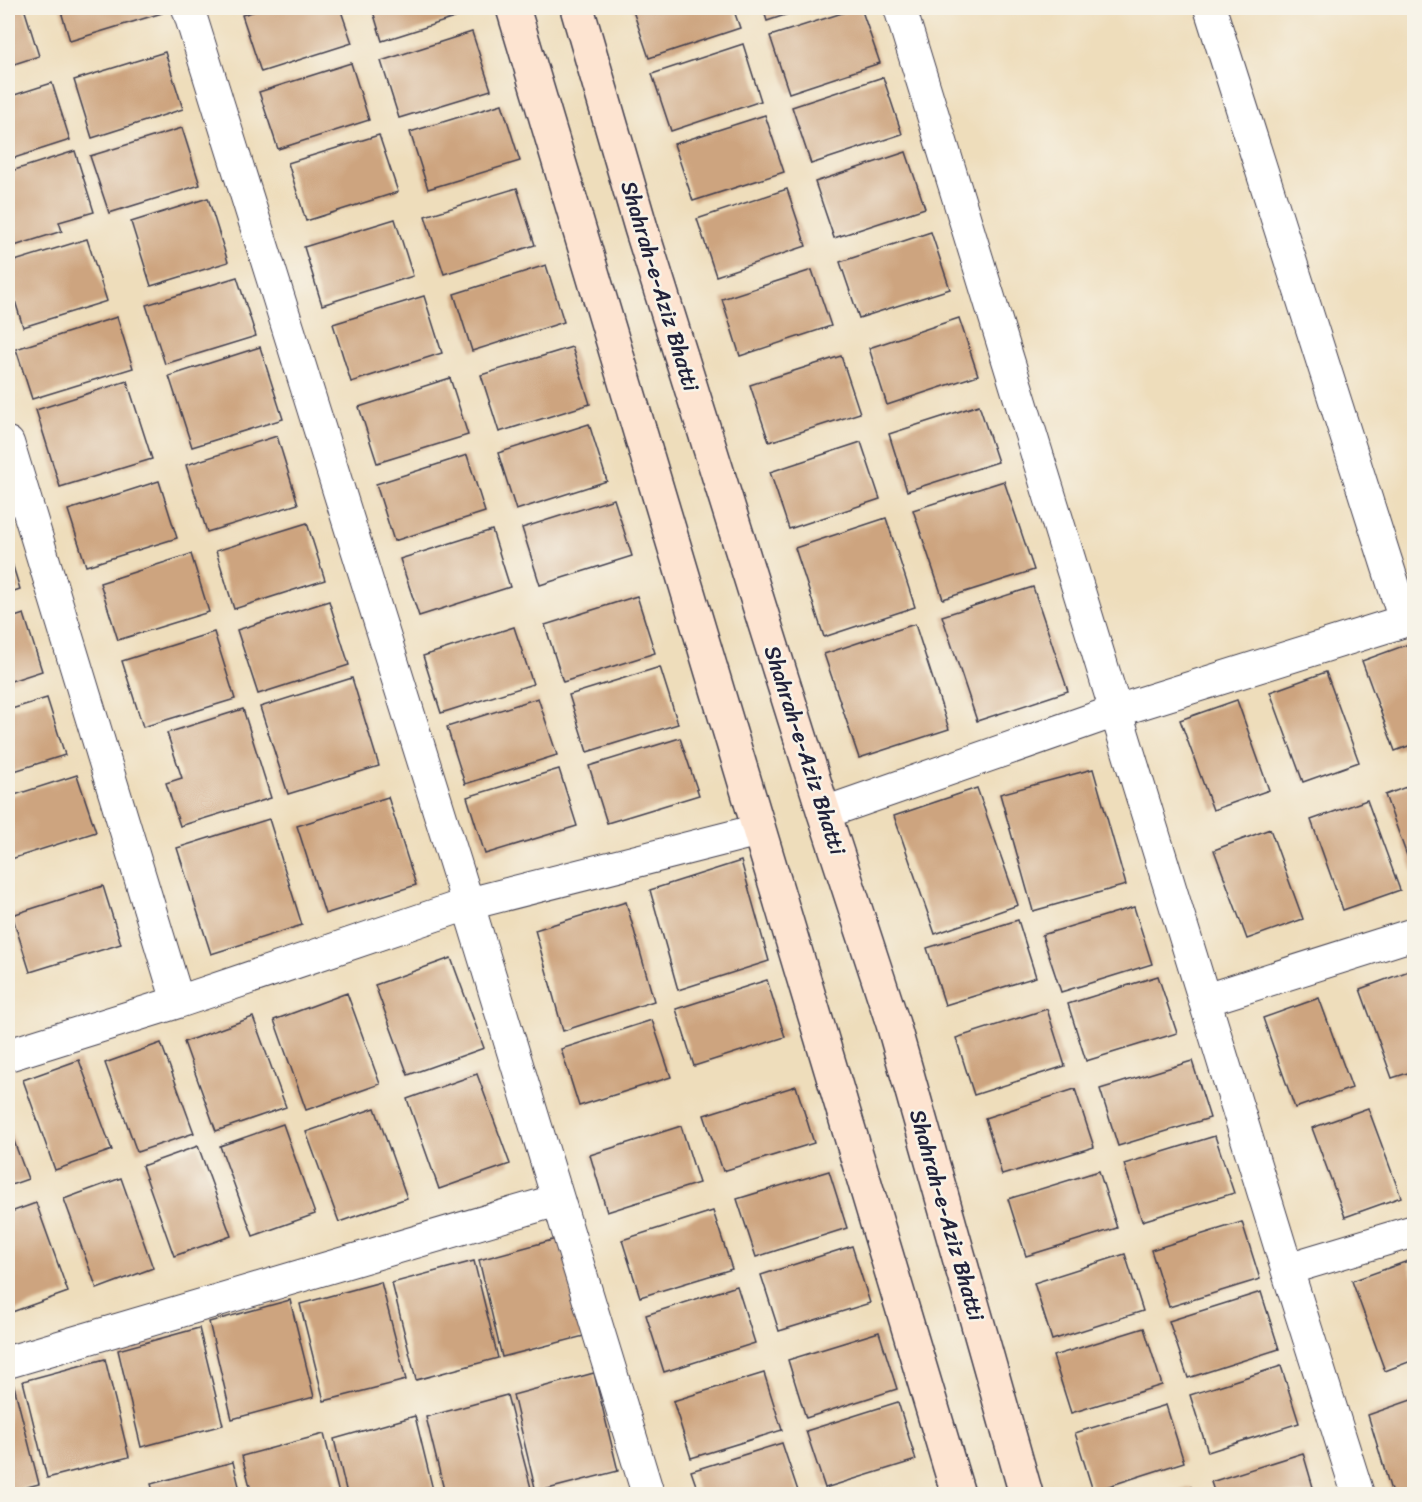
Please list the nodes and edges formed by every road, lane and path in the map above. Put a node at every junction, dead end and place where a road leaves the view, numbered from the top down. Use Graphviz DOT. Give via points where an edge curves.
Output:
graph roads {
  1 [pos="188,8"];
  2 [pos="513,8"];
  3 [pos="577,8"];
  4 [pos="900,8"];
  5 [pos="1210,8"];
  6 [pos="8,443"];
  7 [pos="1410,619"];
  8 [pos="1116,711"];
  9 [pos="824,813"];
  10 [pos="759,830"];
  11 [pos="468,904"];
  12 [pos="1414,934"];
  13 [pos="1205,1000"];
  14 [pos="178,1002"];
  15 [pos="8,1055"];
  16 [pos="558,1200"];
  17 [pos="1414,1231"];
  18 [pos="1287,1269"];
  19 [pos="8,1362"];
  20 [pos="639,1492"];
  21 [pos="958,1494"];
  22 [pos="1026,1494"];
  23 [pos="1358,1494"];
  1 -- 11 [label="street"];
  2 -- 10 [label="main road"];
  3 -- 9 [label="main road, Shahrah-e-Aziz Bhatti" via="645,240"];
  4 -- 8 [label="street"];
  5 -- 7 [label="street"];
  6 -- 14 [label="street"];
  7 -- 8 [label="street"];
  8 -- 9 [label="street"];
  8 -- 13 [label="street"];
  9 -- 22 [label="main road, Shahrah-e-Aziz Bhatti" via="893,1024"];
  10 -- 11 [label="street"];
  10 -- 21 [label="main road"];
  11 -- 14 [label="street"];
  11 -- 16 [label="street"];
  12 -- 13 [label="street"];
  13 -- 18 [label="street"];
  14 -- 15 [label="street"];
  16 -- 19 [label="street"];
  16 -- 20 [label="street"];
  17 -- 18 [label="street"];
  18 -- 23 [label="street"];
}
